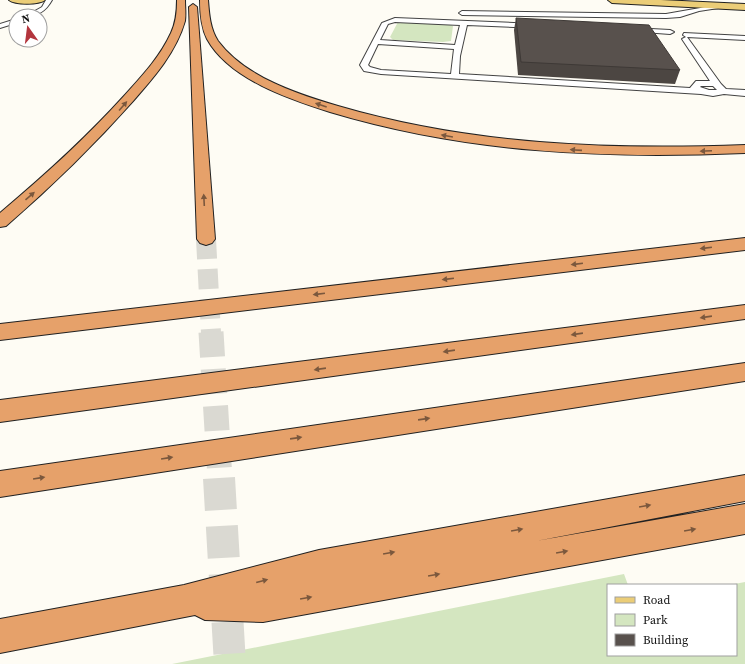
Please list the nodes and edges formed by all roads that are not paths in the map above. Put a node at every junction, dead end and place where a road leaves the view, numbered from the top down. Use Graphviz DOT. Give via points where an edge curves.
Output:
graph roads {
  1 [pos="13,0"];
  2 [pos="41,0"];
  3 [pos="612,0"];
  4 [pos="633,1"];
  5 [pos="745,1"];
  6 [pos="193,3"];
  7 [pos="725,3"];
  8 [pos="745,7"];
  9 [pos="507,13"];
  10 [pos="651,15"];
  11 [pos="447,21"];
  12 [pos="464,22"];
  13 [pos="478,23"];
  14 [pos="542,26"];
  15 [pos="622,30"];
  16 [pos="679,35"];
  17 [pos="745,38"];
  18 [pos="377,42"];
  19 [pos="458,46"];
  20 [pos="455,76"];
  21 [pos="720,88"];
  22 [pos="745,93"];
  23 [pos="745,149"];
  24 [pos="0,222"];
  25 [pos="206,239"];
  26 [pos="745,244"];
  27 [pos="745,312"];
  28 [pos="0,332"];
  29 [pos="745,372"];
  30 [pos="0,411"];
  31 [pos="0,484"];
  32 [pos="745,488"];
  33 [pos="745,520"];
  34 [pos="184,602"];
  35 [pos="0,636"];
  1 -- 2 [label="main road"];
  3 -- 4 [label="main road"];
  4 -- 7 [label="main road"];
  4 -- 10 [label="lane" via="661,6 673,12"];
  5 -- 7 [label="main road"];
  23 -- 6 [label="highway, one-way" via="630,153 545,148 454,137 363,118 272,86 244,69 214,43 207,25"];
  24 -- 6 [label="highway, one-way" via="106,125 144,82 171,43 180,20"];
  25 -- 6 [label="highway, one-way"];
  7 -- 8 [label="main road"];
  7 -- 10 [label="lane" via="680,15"];
  9 -- 10 [label="lane"];
  9 -- 11 [label="lane" via="461,13"];
  9 -- 13 [label="lane" via="484,16"];
  11 -- 12 [label="lane"];
  11 -- 18 [label="lane" via="388,21"];
  12 -- 13 [label="lane"];
  12 -- 19 [label="lane"];
  13 -- 14 [label="lane"];
  15 -- 16 [label="lane"];
  16 -- 17 [label="lane"];
  16 -- 21 [label="lane"];
  18 -- 19 [label="lane"];
  18 -- 20 [label="lane" via="364,65 367,69"];
  19 -- 20 [label="lane"];
  20 -- 21 [label="lane" via="702,91 694,85 702,83"];
  21 -- 22 [label="lane"];
  26 -- 28 [label="highway, one-way"];
  27 -- 30 [label="highway, one-way"];
  31 -- 29 [label="highway, one-way"];
  34 -- 32 [label="highway, one-way" via="319,566"];
  34 -- 33 [label="highway, one-way" via="263,605"];
  34 -- 35 [label="highway"];
}
